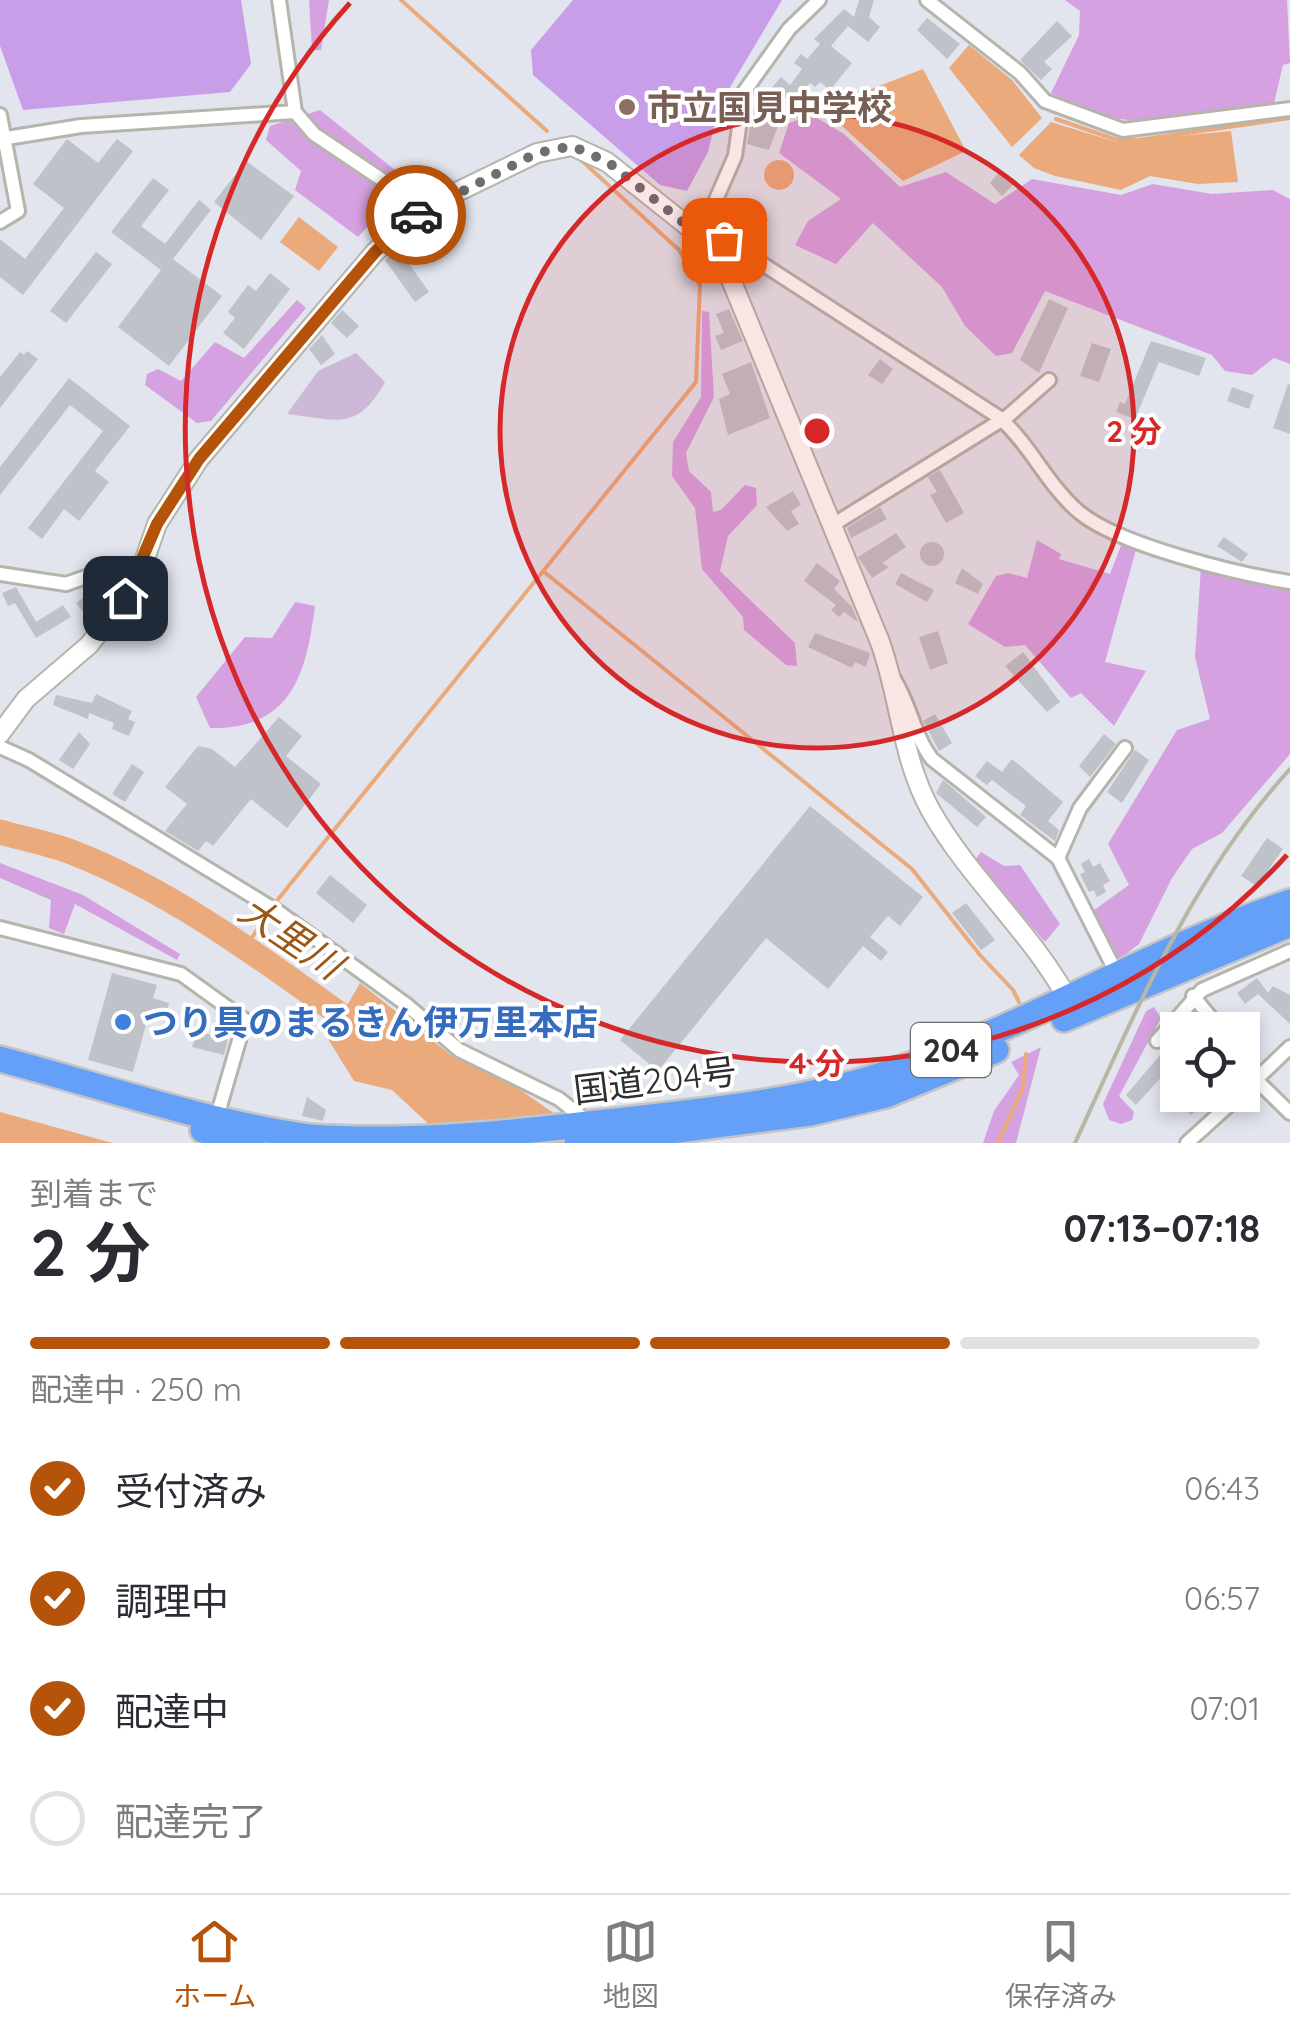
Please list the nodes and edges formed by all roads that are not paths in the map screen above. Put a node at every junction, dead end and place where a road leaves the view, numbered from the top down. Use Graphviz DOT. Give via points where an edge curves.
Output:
graph roads {
  1 [pos="279,0"];
  2 [pos="819,0"];
  3 [pos="927,0"];
  4 [pos="1290,109"];
  5 [pos="295,112"];
  6 [pos="0,115"];
  7 [pos="7,138"];
  8 [pos="424,208"];
  9 [pos="0,222"];
  10 [pos="700,236"];
  11 [pos="1049,380"];
  12 [pos="1000,418"];
  13 [pos="831,526"];
  14 [pos="0,574"];
  15 [pos="138,576"];
  16 [pos="1290,582"];
  17 [pos="893,677"];
  18 [pos="0,734"];
  19 [pos="0,747"];
  20 [pos="1125,748"];
  21 [pos="1058,858"];
  22 [pos="1290,902"];
  23 [pos="1290,924"];
  24 [pos="0,928"];
  25 [pos="1290,951"];
  26 [pos="1118,976"];
  27 [pos="1192,996"];
  28 [pos="1072,1006"];
  29 [pos="1206,1012"];
  30 [pos="1157,1040"];
  31 [pos="1290,1047"];
  32 [pos="0,1059"];
  33 [pos="0,1076"];
  34 [pos="1260,1077"];
  35 [pos="1260,1087"];
  36 [pos="1221,1112"];
  37 [pos="1290,1114"];
  38 [pos="215,1124"];
  39 [pos="605,1137"];
  40 [pos="441,1142"];
  41 [pos="252,1143"];
  42 [pos="1187,1143"];
  1 -- 5 [label="street"];
  2 -- 10 [label="street" via="789,28 744,92 735,156"];
  3 -- 4 [label="street" via="1045,102 1123,130"];
  5 -- 7 [label="street" via="82,126"];
  5 -- 8 [label="street" via="314,134"];
  6 -- 7 [label="street"];
  7 -- 9 [label="street" via="18,212"];
  8 -- 10 [label="street" via="537,153 572,146 608,162"];
  8 -- 15 [label="street" via="375,252 199,459 157,524"];
  10 -- 12 [label="street" via="724,240"];
  10 -- 13 [label="street" via="725,265"];
  11 -- 12 [label="street"];
  12 -- 13 [label="street"];
  12 -- 16 [label="street" via="1024,439 1073,506 1112,533"];
  13 -- 17 [label="street"];
  14 -- 15 [label="street" via="66,584 114,567"];
  15 -- 18 [label="street" via="90,645 26,699"];
  17 -- 21 [label="street" via="932,759"];
  17 -- 28 [label="street" via="909,751 932,812"];
  19 -- 39 [label="street" via="251,893 459,1050 559,1099"];
  20 -- 21 [label="street" via="1080,808"];
  21 -- 26 [label="street"];
  22 -- 26 [label="highway, 国道204号 / 204"];
  23 -- 28 [label="highway, 国道204号 / 204"];
  24 -- 38 [label="street" via="181,974 245,1020"];
  25 -- 27 [label="street"];
  26 -- 28 [label="highway, 国道204号 / 204"];
  27 -- 29 [label="street"];
  27 -- 30 [label="street"];
  28 -- 39 [label="highway, 国道204号 / 204" via="850,1086"];
  28 -- 39 [label="highway, 国道204号 / 204" via="886,1095 810,1113"];
  31 -- 34 [label="street"];
  32 -- 38 [label="highway, 国道204号 / 204"];
  33 -- 38 [label="highway, 国道204号 / 204"];
  35 -- 37 [label="street"];
  36 -- 42 [label="street"];
  38 -- 40 [label="highway, 国道204号 / 204" via="335,1140"];
  38 -- 41 [label="highway, 国道204号 / 204"];
  39 -- 40 [label="highway, 国道204号 / 204"];
}
